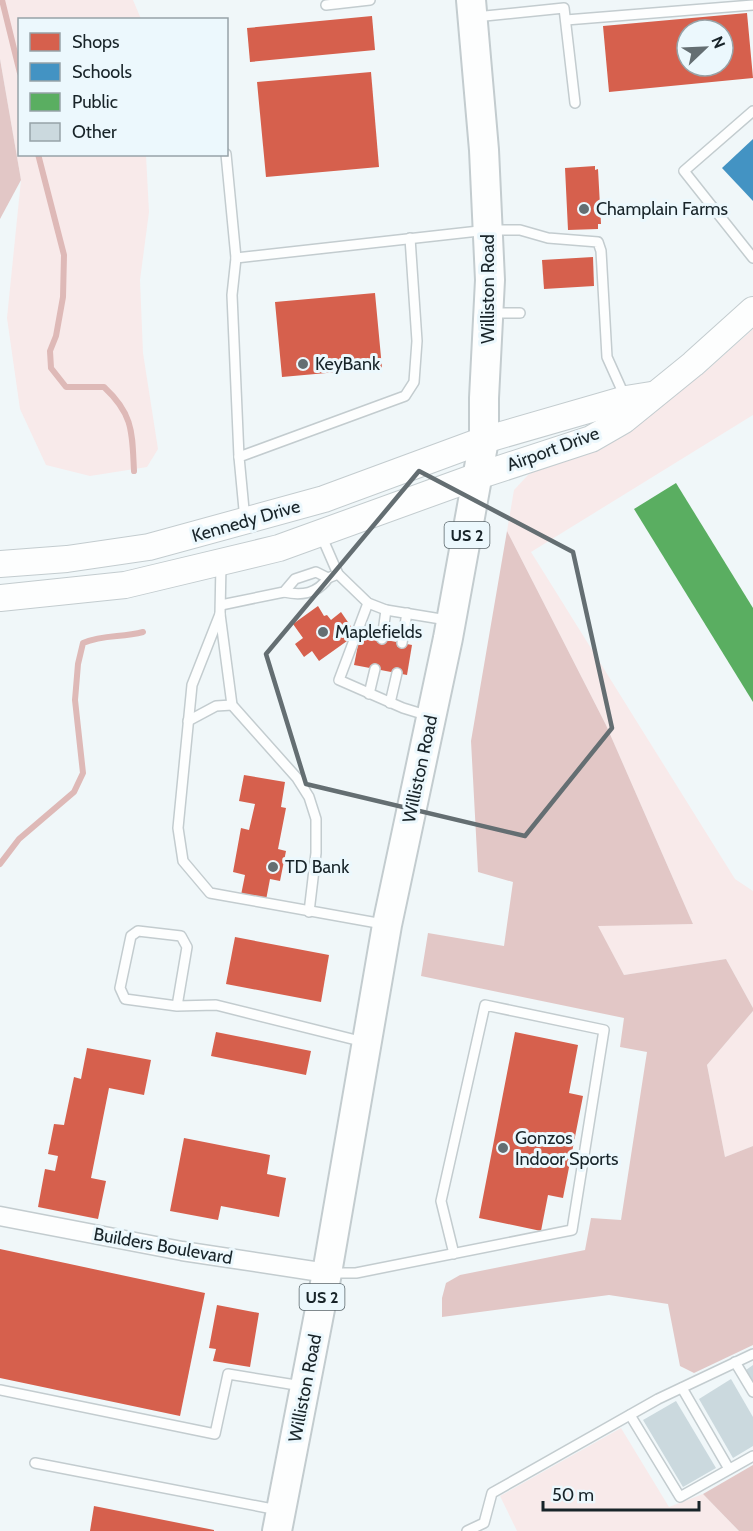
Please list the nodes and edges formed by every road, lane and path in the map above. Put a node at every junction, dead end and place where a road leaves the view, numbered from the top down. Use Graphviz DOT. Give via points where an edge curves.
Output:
graph roads {
  1 [pos="370,0"];
  2 [pos="564,4"];
  3 [pos="326,5"];
  4 [pos="753,5"];
  5 [pos="472,8"];
  6 [pos="566,20"];
  7 [pos="575,103"];
  8 [pos="753,111"];
  9 [pos="226,156"];
  10 [pos="488,230"];
  11 [pos="410,238"];
  12 [pos="236,258"];
  13 [pos="753,258"];
  14 [pos="753,310"];
  15 [pos="490,313"];
  16 [pos="520,313"];
  17 [pos="655,394"];
  18 [pos="626,399"];
  19 [pos="483,440"];
  20 [pos="239,458"];
  21 [pos="478,476"];
  22 [pos="245,522"];
  23 [pos="320,533"];
  24 [pos="221,562"];
  25 [pos="0,564"];
  26 [pos="338,574"];
  27 [pos="328,578"];
  28 [pos="284,592"];
  29 [pos="0,598"];
  30 [pos="368,603"];
  31 [pos="221,609"];
  32 [pos="386,610"];
  33 [pos="407,613"];
  34 [pos="451,621"];
  35 [pos="382,639"];
  36 [pos="402,644"];
  37 [pos="375,669"];
  38 [pos="397,673"];
  39 [pos="369,694"];
  40 [pos="390,703"];
  41 [pos="232,705"];
  42 [pos="431,717"];
  43 [pos="188,720"];
  44 [pos="309,912"];
  45 [pos="387,925"];
  46 [pos="177,1006"];
  47 [pos="367,1042"];
  48 [pos="0,1216"];
  49 [pos="454,1254"];
  50 [pos="327,1273"];
  51 [pos="753,1354"];
  52 [pos="735,1362"];
  53 [pos="305,1386"];
  54 [pos="682,1388"];
  55 [pos="0,1390"];
  56 [pos="753,1392"];
  57 [pos="630,1415"];
  58 [pos="753,1456"];
  59 [pos="35,1463"];
  60 [pos="729,1469"];
  61 [pos="279,1521"];
  62 [pos="467,1531"];
  1 -- 3 [label="lane"];
  2 -- 5 [label="lane"];
  2 -- 6 [label="lane"];
  4 -- 6 [label="lane"];
  5 -- 10 [label="main road, Williston Road / US 2"];
  6 -- 7 [label="lane"];
  8 -- 13 [label="lane" via="684,171"];
  9 -- 12 [label="lane"];
  10 -- 11 [label="lane"];
  10 -- 15 [label="main road, Williston Road / US 2"];
  10 -- 18 [label="lane" via="520,230 548,238 598,242 608,357"];
  11 -- 12 [label="lane"];
  11 -- 20 [label="lane" via="417,341 414,382 405,396"];
  12 -- 20 [label="lane" via="232,295"];
  14 -- 17 [label="main road, Airport Drive"];
  15 -- 16 [label="lane"];
  15 -- 19 [label="main road, Williston Road / US 2"];
  17 -- 18 [label="main road, Airport Drive"];
  17 -- 21 [label="main road, Airport Drive" via="624,420 591,439"];
  18 -- 19 [label="main road, Airport Drive"];
  19 -- 21 [label="main road, Williston Road / US 2"];
  19 -- 22 [label="main road, Kennedy Drive" via="324,499"];
  20 -- 22 [label="lane"];
  21 -- 23 [label="main road, Kennedy Drive"];
  21 -- 34 [label="main road, Williston Road / US 2"];
  22 -- 24 [label="main road"];
  22 -- 25 [label="main road, Kennedy Drive" via="149,547"];
  23 -- 24 [label="main road, Kennedy Drive"];
  23 -- 26 [label="lane"];
  24 -- 29 [label="main road, Kennedy Drive" via="125,585"];
  24 -- 31 [label="lane"];
  26 -- 27 [label="lane"];
  26 -- 30 [label="lane"];
  27 -- 28 [label="lane" via="321,588 311,592"];
  27 -- 28 [label="lane" via="316,572 295,579"];
  28 -- 31 [label="lane"];
  30 -- 32 [label="lane"];
  30 -- 39 [label="lane" via="339,680"];
  31 -- 41 [label="lane"];
  31 -- 43 [label="lane" via="192,685"];
  32 -- 33 [label="lane"];
  32 -- 35 [label="lane"];
  33 -- 34 [label="lane"];
  33 -- 36 [label="lane"];
  34 -- 42 [label="main road, Williston Road / US 2"];
  37 -- 39 [label="lane"];
  38 -- 40 [label="lane"];
  39 -- 40 [label="lane"];
  40 -- 42 [label="lane"];
  41 -- 43 [label="lane" via="216,706"];
  41 -- 44 [label="lane" via="309,797 316,819 316,854"];
  42 -- 45 [label="main road, Williston Road / US 2"];
  43 -- 44 [label="lane" via="178,828 183,861 210,893"];
  44 -- 45 [label="lane"];
  45 -- 47 [label="main road, Williston Road / US 2"];
  46 -- 46 [label="lane" via="125,999 120,988 130,936 138,931 181,936 188,947"];
  46 -- 47 [label="lane" via="216,1005"];
  47 -- 50 [label="main road, Williston Road / US 2"];
  48 -- 50 [label="street, Builders Boulevard" via="182,1251"];
  49 -- 49 [label="lane" via="572,1230 603,1030 485,1005 441,1201"];
  49 -- 50 [label="lane" via="356,1273"];
  50 -- 53 [label="main road, Williston Road / US 2"];
  51 -- 52 [label="lane"];
  52 -- 54 [label="lane"];
  52 -- 56 [label="lane"];
  53 -- 55 [label="lane" via="228,1374 215,1434"];
  53 -- 61 [label="main road, Williston Road / US 2"];
  54 -- 57 [label="lane"];
  54 -- 60 [label="lane"];
  57 -- 60 [label="lane" via="680,1497"];
  57 -- 62 [label="lane" via="492,1493 484,1522"];
  58 -- 60 [label="lane"];
  59 -- 61 [label="lane"];
}
